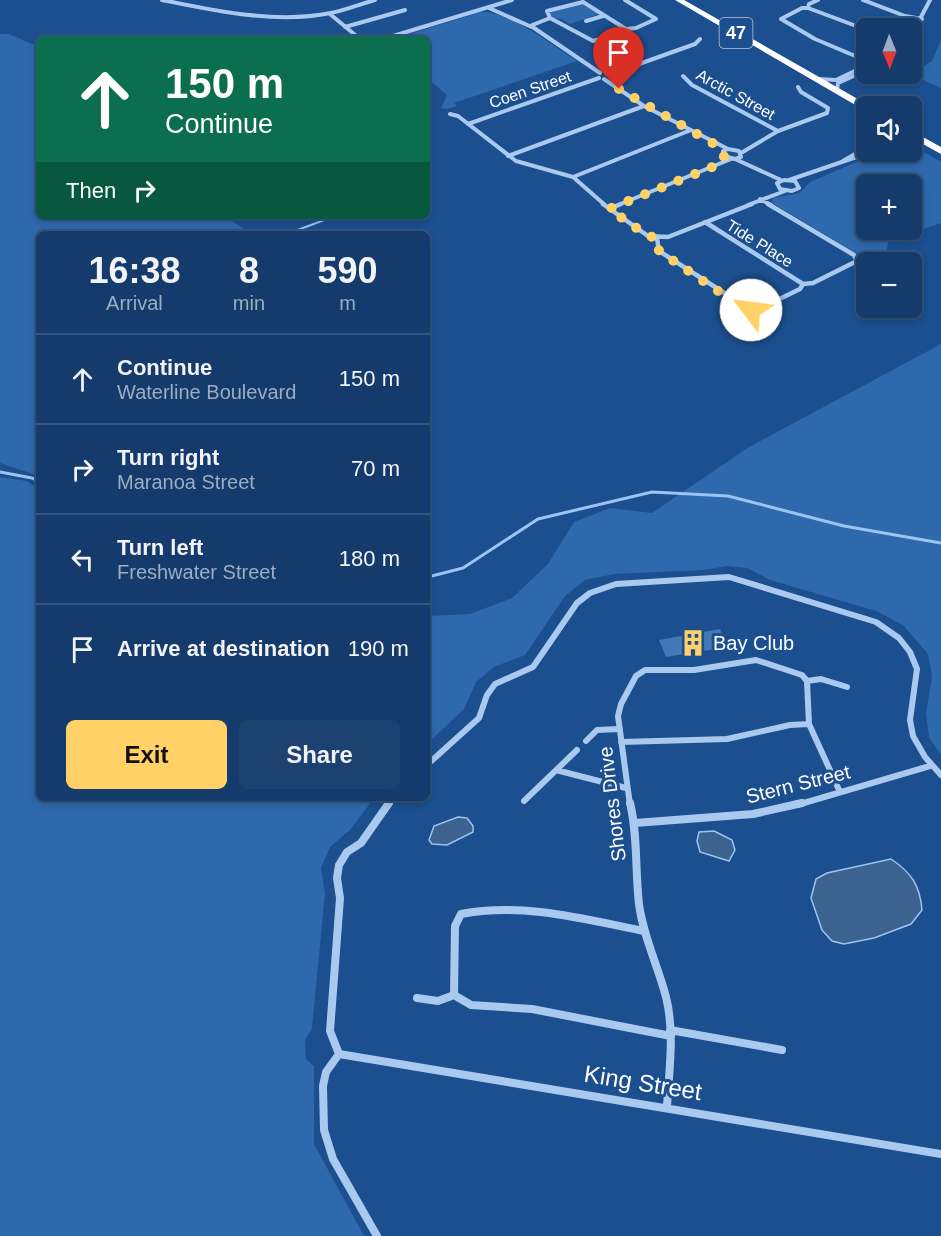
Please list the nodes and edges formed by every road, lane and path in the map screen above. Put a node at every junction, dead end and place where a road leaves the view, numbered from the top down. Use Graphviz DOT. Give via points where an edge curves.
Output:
graph roads {
  1 [pos="162,0"];
  2 [pos="375,0"];
  3 [pos="512,0"];
  4 [pos="625,0"];
  5 [pos="679,0"];
  6 [pos="818,0"];
  7 [pos="863,0"];
  8 [pos="930,0"];
  9 [pos="584,1"];
  10 [pos="489,8"];
  11 [pos="808,8"];
  12 [pos="405,10"];
  13 [pos="330,14"];
  14 [pos="603,16"];
  15 [pos="550,18"];
  16 [pos="916,18"];
  17 [pos="922,19"];
  18 [pos="586,21"];
  19 [pos="530,26"];
  20 [pos="856,26"];
  21 [pos="345,27"];
  22 [pos="626,28"];
  23 [pos="356,36"];
  24 [pos="393,36"];
  25 [pos="700,39"];
  26 [pos="856,56"];
  27 [pos="794,66"];
  28 [pos="856,70"];
  29 [pos="856,75"];
  30 [pos="611,76"];
  31 [pos="683,76"];
  32 [pos="601,77"];
  33 [pos="818,79"];
  34 [pos="615,85"];
  35 [pos="798,87"];
  36 [pos="837,90"];
  37 [pos="856,101"];
  38 [pos="644,106"];
  39 [pos="856,107"];
  40 [pos="450,114"];
  41 [pos="468,124"];
  42 [pos="691,130"];
  43 [pos="778,131"];
  44 [pos="922,141"];
  45 [pos="922,143"];
  46 [pos="716,145"];
  47 [pos="750,146"];
  48 [pos="728,149"];
  49 [pos="735,150"];
  50 [pos="941,151"];
  51 [pos="856,152"];
  52 [pos="723,155"];
  53 [pos="741,155"];
  54 [pos="508,156"];
  55 [pos="856,157"];
  56 [pos="941,157"];
  57 [pos="733,159"];
  58 [pos="843,161"];
  59 [pos="722,163"];
  60 [pos="747,163"];
  61 [pos="810,176"];
  62 [pos="573,177"];
  63 [pos="789,180"];
  64 [pos="779,183"];
  65 [pos="798,184"];
  66 [pos="785,190"];
  67 [pos="770,194"];
  68 [pos="760,199"];
  69 [pos="609,209"];
  70 [pos="705,222"];
  71 [pos="657,238"];
  72 [pos="803,284"];
  73 [pos="807,681"];
  74 [pos="847,687"];
  75 [pos="809,724"];
  76 [pos="620,729"];
  77 [pos="586,741"];
  78 [pos="621,742"];
  79 [pos="576,750"];
  80 [pos="430,762"];
  81 [pos="930,766"];
  82 [pos="556,770"];
  83 [pos="941,775"];
  84 [pos="626,788"];
  85 [pos="840,792"];
  86 [pos="391,801"];
  87 [pos="524,801"];
  88 [pos="635,823"];
  89 [pos="644,931"];
  90 [pos="454,995"];
  91 [pos="417,998"];
  92 [pos="670,1033"];
  93 [pos="782,1050"];
  94 [pos="339,1054"];
  95 [pos="667,1107"];
  96 [pos="941,1154"];
  97 [pos="377,1236"];
  1 -- 13 [label="street" via="267,15"];
  2 -- 13 [label="street"];
  3 -- 10 [label="street"];
  4 -- 22 [label="street" via="656,19"];
  5 -- 27 [label="highway, 47"];
  6 -- 11 [label="street"];
  7 -- 16 [label="street"];
  8 -- 17 [label="street"];
  9 -- 14 [label="street"];
  9 -- 15 [label="street" via="547,11"];
  10 -- 19 [label="street"];
  10 -- 24 [label="street"];
  11 -- 20 [label="street"];
  11 -- 26 [label="street" via="781,19"];
  12 -- 21 [label="street"];
  13 -- 21 [label="street"];
  14 -- 18 [label="street"];
  14 -- 22 [label="street"];
  15 -- 19 [label="street"];
  15 -- 22 [label="street" via="593,41 625,32"];
  19 -- 32 [label="street"];
  21 -- 23 [label="street"];
  25 -- 30 [label="street"];
  27 -- 33 [label="highway, 47"];
  27 -- 39 [label="highway, 47"];
  28 -- 33 [label="street" via="836,80"];
  29 -- 36 [label="street" via="838,83"];
  30 -- 32 [label="street"];
  30 -- 34 [label="street"];
  31 -- 43 [label="street, Arctic Street" via="692,85"];
  32 -- 34 [label="street"];
  32 -- 41 [label="street, Coen Street"];
  33 -- 36 [label="highway, 47"];
  34 -- 38 [label="street"];
  35 -- 43 [label="street" via="829,111 789,130"];
  36 -- 37 [label="highway, 47"];
  38 -- 42 [label="street"];
  38 -- 54 [label="street"];
  40 -- 41 [label="street"];
  41 -- 54 [label="street"];
  42 -- 46 [label="street"];
  42 -- 62 [label="street"];
  43 -- 47 [label="street"];
  44 -- 50 [label="highway"];
  45 -- 56 [label="highway"];
  46 -- 48 [label="street"];
  46 -- 52 [label="street"];
  47 -- 49 [label="street"];
  47 -- 53 [label="street"];
  48 -- 49 [label="street"];
  48 -- 52 [label="street"];
  49 -- 53 [label="street"];
  51 -- 58 [label="street"];
  52 -- 57 [label="street"];
  52 -- 59 [label="street"];
  53 -- 57 [label="street"];
  53 -- 60 [label="street"];
  54 -- 62 [label="street" via="525,166"];
  55 -- 58 [label="street"];
  57 -- 59 [label="street"];
  57 -- 60 [label="street"];
  58 -- 61 [label="street"];
  59 -- 69 [label="street"];
  60 -- 64 [label="street"];
  61 -- 63 [label="street"];
  61 -- 65 [label="street"];
  62 -- 69 [label="street"];
  63 -- 64 [label="street"];
  63 -- 65 [label="street"];
  64 -- 66 [label="street"];
  64 -- 67 [label="street"];
  65 -- 66 [label="street" via="797,189"];
  66 -- 67 [label="street"];
  67 -- 68 [label="street"];
  68 -- 70 [label="street"];
  68 -- 72 [label="street" via="857,258 854,264"];
  69 -- 71 [label="street"];
  70 -- 71 [label="street"];
  70 -- 72 [label="street, Tide Place"];
  71 -- 72 [label="street" via="659,251 743,308 759,309"];
  73 -- 74 [label="street, Shores Drive" via="821,679"];
  73 -- 75 [label="street"];
  73 -- 76 [label="street, Shores Drive" via="802,675 756,660 694,670 645,670 636,676 621,704"];
  75 -- 78 [label="street" via="727,740"];
  75 -- 85 [label="street"];
  76 -- 77 [label="street" via="597,730"];
  76 -- 78 [label="street, Shores Drive"];
  78 -- 84 [label="street, Shores Drive"];
  79 -- 82 [label="street"];
  80 -- 81 [label="street" via="479,718 495,684 533,667 577,603 590,593 616,584 729,578 876,622 892,631 904,643 917,669 912,729"];
  81 -- 83 [label="street"];
  81 -- 85 [label="street, Stern Street"];
  82 -- 84 [label="street"];
  82 -- 87 [label="street"];
  84 -- 88 [label="street, Shores Drive"];
  85 -- 88 [label="street, Stern Street" via="753,814"];
  86 -- 94 [label="street" via="361,843 347,852 339,865 330,1031"];
  88 -- 89 [label="street, Shores Drive" via="637,888"];
  89 -- 90 [label="street" via="534,911 475,909 461,914 455,926"];
  89 -- 92 [label="street, Shores Drive" via="666,998"];
  90 -- 91 [label="street" via="438,1001"];
  90 -- 92 [label="street" via="471,1005 532,1009"];
  92 -- 93 [label="street"];
  92 -- 95 [label="street, Shores Drive"];
  94 -- 95 [label="street, King Street"];
  94 -- 97 [label="street" via="326,1072 323,1086 324,1130 333,1160"];
  95 -- 96 [label="street, King Street"];
}
